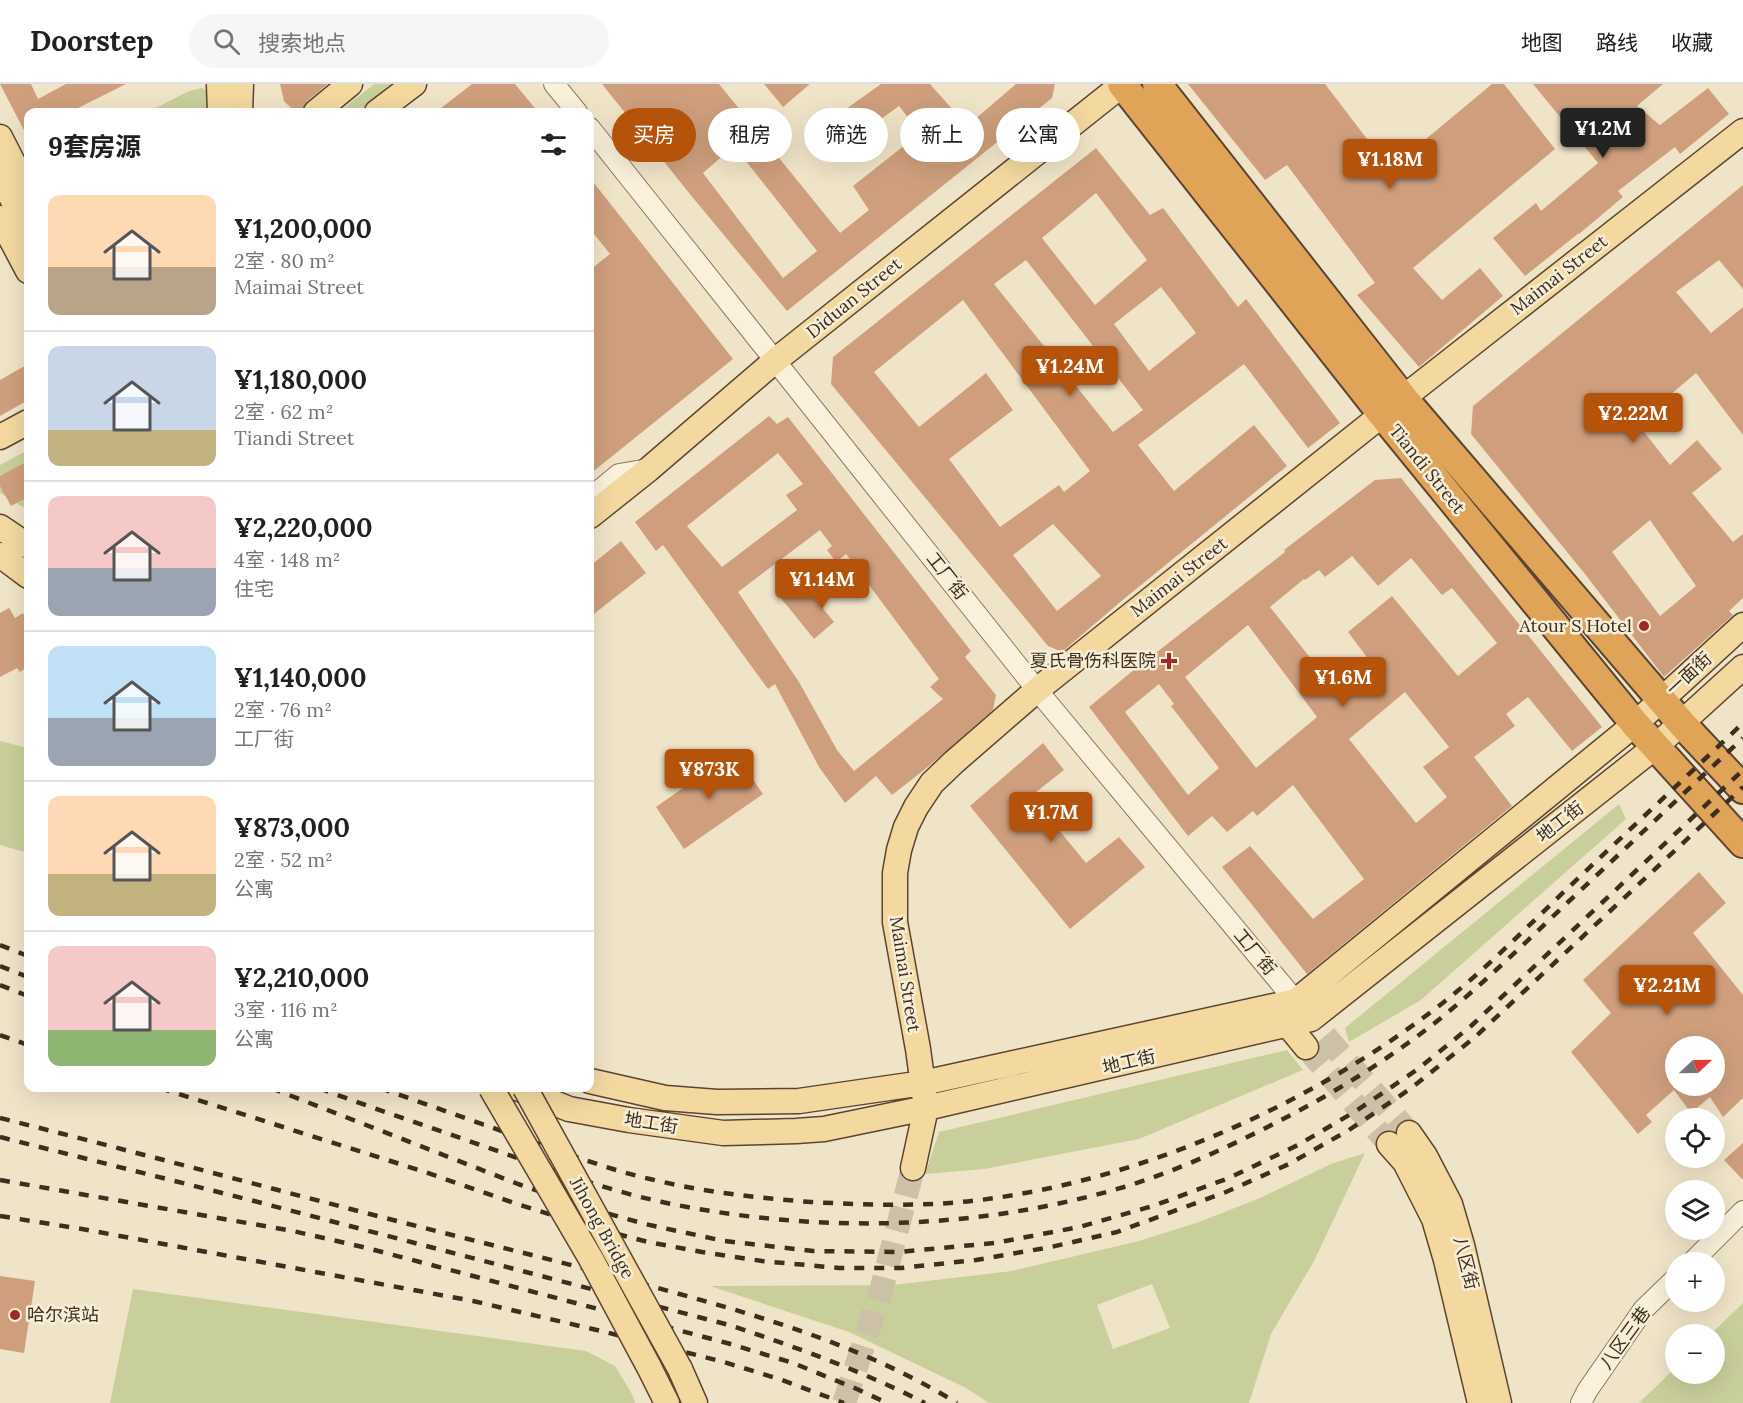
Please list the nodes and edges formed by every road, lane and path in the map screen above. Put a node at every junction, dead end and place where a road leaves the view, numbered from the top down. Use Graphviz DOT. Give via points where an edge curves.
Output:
graph roads {
  1 [pos="219,84"];
  2 [pos="241,84"];
  3 [pos="350,84"];
  4 [pos="414,84"];
  5 [pos="554,84"];
  6 [pos="1122,84"];
  7 [pos="1157,84"];
  8 [pos="220,108"];
  9 [pos="240,108"];
  10 [pos="321,108"];
  11 [pos="382,108"];
  12 [pos="574,108"];
  13 [pos="1743,131"];
  14 [pos="594,133"];
  15 [pos="0,137"];
  16 [pos="0,175"];
  17 [pos="24,184"];
  18 [pos="0,218"];
  19 [pos="24,222"];
  20 [pos="24,263"];
  21 [pos="776,360"];
  22 [pos="1393,406"];
  23 [pos="24,424"];
  24 [pos="0,437"];
  25 [pos="649,469"];
  26 [pos="594,495"];
  27 [pos="594,513"];
  28 [pos="0,527"];
  29 [pos="24,543"];
  30 [pos="0,555"];
  31 [pos="24,573"];
  32 [pos="1743,625"];
  33 [pos="1743,667"];
  34 [pos="1037,690"];
  35 [pos="1661,700"];
  36 [pos="1635,724"];
  37 [pos="1682,724"];
  38 [pos="1655,747"];
  39 [pos="1743,789"];
  40 [pos="1743,843"];
  41 [pos="1296,1001"];
  42 [pos="1308,1032"];
  43 [pos="594,1082"];
  44 [pos="923,1083"];
  45 [pos="493,1092"];
  46 [pos="527,1092"];
  47 [pos="527,1092"];
  48 [pos="926,1108"];
  49 [pos="913,1168"];
  50 [pos="1743,1212"];
  51 [pos="1702,1252"];
  52 [pos="1665,1289"];
  53 [pos="659,1390"];
  54 [pos="695,1403"];
  55 [pos="1480,1403"];
  56 [pos="1499,1403"];
  57 [pos="1581,1403"];
  1 -- 8 [label="main road"];
  2 -- 9 [label="main road"];
  3 -- 10 [label="main road"];
  4 -- 11 [label="main road"];
  5 -- 12 [label="street"];
  6 -- 21 [label="main road, Diduan Street"];
  6 -- 22 [label="highway, Tiandi Street"];
  7 -- 22 [label="highway, Tiandi Street"];
  13 -- 22 [label="main road, Maimai Street"];
  14 -- 21 [label="street, 工厂街"];
  15 -- 17 [label="main road"];
  16 -- 19 [label="main road"];
  18 -- 20 [label="main road"];
  21 -- 25 [label="main road, Diduan Street"];
  21 -- 34 [label="street, 工厂街"];
  22 -- 34 [label="main road, Maimai Street"];
  22 -- 35 [label="highway, Tiandi Street"];
  22 -- 36 [label="highway, Tiandi Street"];
  23 -- 24 [label="main road"];
  25 -- 26 [label="street" via="619,474"];
  25 -- 27 [label="main road, Diduan Street"];
  28 -- 29 [label="main road"];
  30 -- 31 [label="main road"];
  32 -- 35 [label="main road, 一面街"];
  33 -- 37 [label="main road, 地工街"];
  34 -- 41 [label="street, 工厂街"];
  34 -- 44 [label="main road, Maimai Street" via="932,783 906,827 899,850 895,922"];
  35 -- 36 [label="main road, 一面街"];
  35 -- 37 [label="highway, Tiandi Street"];
  36 -- 38 [label="highway, Tiandi Street"];
  36 -- 41 [label="main road, 地工街"];
  37 -- 38 [label="main road, 地工街"];
  37 -- 39 [label="highway, Tiandi Street"];
  38 -- 40 [label="highway, Tiandi Street"];
  38 -- 42 [label="main road, 地工街"];
  41 -- 42 [label="main road"];
  41 -- 44 [label="main road, 地工街"];
  42 -- 48 [label="main road, 地工街"];
  43 -- 44 [label="main road, 地工街" via="665,1098 759,1103"];
  44 -- 48 [label="main road, Maimai Street"];
  45 -- 53 [label="main road, Jihong Bridge, bridge" via="591,1259"];
  46 -- 48 [label="main road, 地工街" via="590,1113 723,1133 824,1129"];
  47 -- 54 [label="main road, Jihong Bridge, bridge"];
  48 -- 49 [label="main road, Maimai Street"];
  50 -- 51 [label="street"];
  52 -- 57 [label="street, 八区三巷" via="1643,1310"];
  55 -- 56 [label="main road, 八区街" via="1434,1219 1405,1162 1399,1138 1425,1156 1449,1204"];
}
